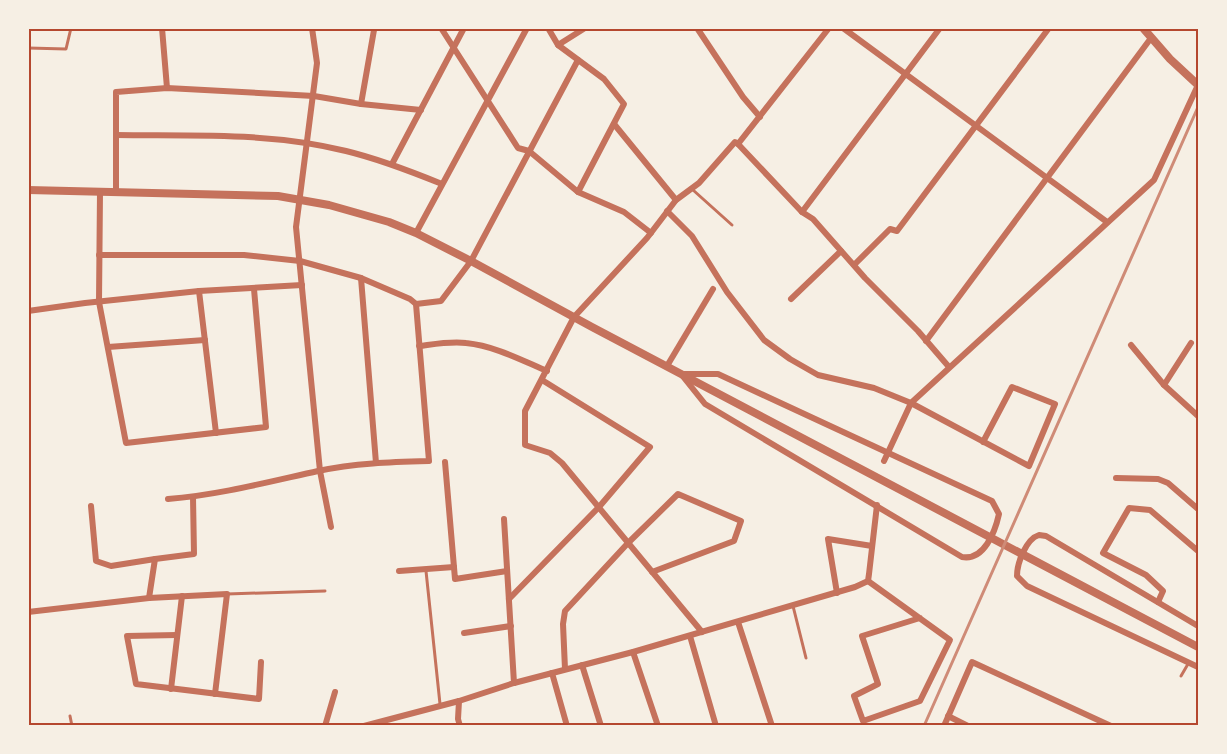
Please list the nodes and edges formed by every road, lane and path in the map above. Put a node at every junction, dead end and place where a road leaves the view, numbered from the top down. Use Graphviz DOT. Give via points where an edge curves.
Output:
graph roads {
  1 [pos="71,28"];
  2 [pos="162,28"];
  3 [pos="312,28"];
  4 [pos="376,28"];
  5 [pos="441,28"];
  6 [pos="464,28"];
  7 [pos="527,28"];
  8 [pos="548,28"];
  9 [pos="585,28"];
  10 [pos="697,28"];
  11 [pos="829,28"];
  12 [pos="843,28"];
  13 [pos="940,28"];
  14 [pos="1049,28"];
  15 [pos="1143,28"];
  16 [pos="1151,38"];
  17 [pos="558,45"];
  18 [pos="454,47"];
  19 [pos="28,48"];
  20 [pos="578,60"];
  21 [pos="906,73"];
  22 [pos="1198,85"];
  23 [pos="167,88"];
  24 [pos="314,96"];
  25 [pos="487,102"];
  26 [pos="361,104"];
  27 [pos="421,111"];
  28 [pos="760,117"];
  29 [pos="614,124"];
  30 [pos="977,126"];
  31 [pos="116,135"];
  32 [pos="307,143"];
  33 [pos="738,144"];
  34 [pos="529,151"];
  35 [pos="392,164"];
  36 [pos="1048,179"];
  37 [pos="442,184"];
  38 [pos="691,188"];
  39 [pos="28,190"];
  40 [pos="100,192"];
  41 [pos="578,192"];
  42 [pos="116,193"];
  43 [pos="300,199"];
  44 [pos="675,200"];
  45 [pos="667,211"];
  46 [pos="802,212"];
  47 [pos="1107,222"];
  48 [pos="732,225"];
  49 [pos="416,233"];
  50 [pos="651,233"];
  51 [pos="841,251"];
  52 [pos="99,255"];
  53 [pos="300,261"];
  54 [pos="471,261"];
  55 [pos="854,265"];
  56 [pos="361,278"];
  57 [pos="302,285"];
  58 [pos="254,289"];
  59 [pos="713,289"];
  60 [pos="199,291"];
  61 [pos="791,299"];
  62 [pos="99,302"];
  63 [pos="416,304"];
  64 [pos="28,311"];
  65 [pos="574,317"];
  66 [pos="205,339"];
  67 [pos="926,341"];
  68 [pos="1191,343"];
  69 [pos="1131,345"];
  70 [pos="419,346"];
  71 [pos="108,347"];
  72 [pos="667,366"];
  73 [pos="949,367"];
  74 [pos="547,371"];
  75 [pos="681,374"];
  76 [pos="542,380"];
  77 [pos="1164,385"];
  78 [pos="911,403"];
  79 [pos="1198,416"];
  80 [pos="216,433"];
  81 [pos="983,442"];
  82 [pos="888,454"];
  83 [pos="884,461"];
  84 [pos="445,462"];
  85 [pos="375,463"];
  86 [pos="320,471"];
  87 [pos="1116,478"];
  88 [pos="192,497"];
  89 [pos="168,500"];
  90 [pos="91,506"];
  91 [pos="877,506"];
  92 [pos="599,507"];
  93 [pos="1198,507"];
  94 [pos="504,519"];
  95 [pos="331,527"];
  96 [pos="628,543"];
  97 [pos="872,546"];
  98 [pos="1198,551"];
  99 [pos="156,559"];
  100 [pos="454,567"];
  101 [pos="426,569"];
  102 [pos="399,571"];
  103 [pos="507,572"];
  104 [pos="652,572"];
  105 [pos="867,580"];
  106 [pos="324,591"];
  107 [pos="837,593"];
  108 [pos="227,594"];
  109 [pos="182,596"];
  110 [pos="149,598"];
  111 [pos="509,599"];
  112 [pos="1158,602"];
  113 [pos="794,606"];
  114 [pos="28,612"];
  115 [pos="920,618"];
  116 [pos="738,622"];
  117 [pos="511,626"];
  118 [pos="1198,626"];
  119 [pos="702,632"];
  120 [pos="464,633"];
  121 [pos="177,635"];
  122 [pos="690,636"];
  123 [pos="1198,646"];
  124 [pos="633,652"];
  125 [pos="806,658"];
  126 [pos="261,662"];
  127 [pos="1188,662"];
  128 [pos="582,665"];
  129 [pos="1198,667"];
  130 [pos="566,669"];
  131 [pos="552,673"];
  132 [pos="1181,676"];
  133 [pos="514,683"];
  134 [pos="171,688"];
  135 [pos="335,692"];
  136 [pos="215,693"];
  137 [pos="459,701"];
  138 [pos="441,706"];
  139 [pos="70,716"];
  140 [pos="948,716"];
  141 [pos="380,724"];
  142 [pos="72,726"];
  143 [pos="325,726"];
  144 [pos="364,726"];
  145 [pos="460,726"];
  146 [pos="567,726"];
  147 [pos="601,726"];
  148 [pos="658,726"];
  149 [pos="716,726"];
  150 [pos="772,726"];
  151 [pos="944,726"];
  152 [pos="968,726"];
  153 [pos="1111,726"];
  1 -- 19 [label="lane" via="66,49"];
  2 -- 23 [label="street"];
  3 -- 24 [label="street" via="317,63"];
  4 -- 26 [label="street"];
  5 -- 18 [label="street"];
  6 -- 18 [label="street"];
  7 -- 25 [label="street"];
  8 -- 17 [label="street"];
  9 -- 17 [label="street"];
  10 -- 28 [label="street"];
  11 -- 28 [label="street"];
  12 -- 21 [label="street"];
  13 -- 21 [label="street"];
  14 -- 30 [label="street"];
  15 -- 16 [label="street"];
  16 -- 22 [label="street"];
  16 -- 36 [label="street"];
  17 -- 20 [label="street"];
  18 -- 25 [label="street"];
  18 -- 27 [label="street"];
  20 -- 29 [label="street" via="604,79 624,104"];
  20 -- 34 [label="street"];
  21 -- 30 [label="street"];
  21 -- 46 [label="street"];
  22 -- 47 [label="street" via="1154,180"];
  23 -- 24 [label="street"];
  23 -- 31 [label="street" via="116,92"];
  24 -- 26 [label="street"];
  24 -- 32 [label="street"];
  25 -- 34 [label="street" via="518,148"];
  25 -- 37 [label="street"];
  26 -- 27 [label="street"];
  27 -- 35 [label="street"];
  28 -- 33 [label="street"];
  29 -- 41 [label="street"];
  29 -- 44 [label="street"];
  30 -- 36 [label="street"];
  30 -- 55 [label="street" via="897,231 890,228"];
  31 -- 32 [label="street" via="246,136"];
  31 -- 42 [label="street"];
  32 -- 35 [label="street"];
  32 -- 43 [label="street"];
  33 -- 38 [label="street" via="735,142"];
  33 -- 46 [label="street"];
  34 -- 41 [label="street"];
  34 -- 54 [label="street"];
  35 -- 37 [label="street"];
  36 -- 47 [label="street"];
  36 -- 67 [label="street"];
  37 -- 49 [label="street"];
  38 -- 44 [label="street"];
  38 -- 48 [label="lane"];
  39 -- 40 [label="street"];
  40 -- 42 [label="street"];
  40 -- 52 [label="street"];
  41 -- 50 [label="street" via="624,212"];
  42 -- 43 [label="street" via="253,194"];
  43 -- 49 [label="street"];
  43 -- 53 [label="street" via="296,227"];
  44 -- 45 [label="street"];
  45 -- 50 [label="street"];
  45 -- 78 [label="street" via="692,236 727,292 764,340 819,375 874,388"];
  46 -- 51 [label="street"];
  47 -- 73 [label="street"];
  49 -- 54 [label="street"];
  50 -- 65 [label="street"];
  51 -- 55 [label="street"];
  51 -- 61 [label="street"];
  52 -- 53 [label="street" via="244,255"];
  52 -- 62 [label="street"];
  53 -- 56 [label="street"];
  53 -- 57 [label="street"];
  54 -- 63 [label="street" via="441,301"];
  54 -- 65 [label="street"];
  55 -- 67 [label="street"];
  56 -- 63 [label="street"];
  56 -- 85 [label="street"];
  57 -- 58 [label="street"];
  57 -- 86 [label="street"];
  58 -- 60 [label="street"];
  58 -- 80 [label="street" via="266,428"];
  59 -- 72 [label="street"];
  60 -- 62 [label="street"];
  60 -- 66 [label="street"];
  62 -- 64 [label="street"];
  62 -- 71 [label="street"];
  63 -- 70 [label="street"];
  65 -- 72 [label="street"];
  65 -- 74 [label="street"];
  66 -- 71 [label="street"];
  66 -- 80 [label="street"];
  67 -- 73 [label="street"];
  68 -- 77 [label="street"];
  69 -- 77 [label="street"];
  70 -- 74 [label="street" via="467,343"];
  70 -- 85 [label="street" via="429,461"];
  71 -- 80 [label="street" via="126,443"];
  72 -- 75 [label="street"];
  73 -- 78 [label="street"];
  74 -- 76 [label="street"];
  75 -- 82 [label="street" via="718,374"];
  75 -- 91 [label="street" via="705,404"];
  75 -- 123 [label="street"];
  76 -- 92 [label="street" via="525,411 525,444 562,462"];
  76 -- 92 [label="street" via="650,447"];
  77 -- 79 [label="street"];
  78 -- 81 [label="street"];
  78 -- 82 [label="street"];
  81 -- 81 [label="street" via="1029,465 1055,404 1012,387"];
  82 -- 83 [label="street"];
  82 -- 91 [label="street" via="992,501 999,514 982,552 969,558"];
  84 -- 100 [label="street"];
  85 -- 86 [label="street"];
  86 -- 88 [label="street"];
  86 -- 95 [label="street"];
  87 -- 93 [label="street" via="1158,479"];
  88 -- 89 [label="street"];
  88 -- 99 [label="street" via="194,554"];
  90 -- 99 [label="street" via="96,561 111,566"];
  91 -- 97 [label="street"];
  92 -- 96 [label="street"];
  92 -- 111 [label="street"];
  94 -- 103 [label="street"];
  96 -- 104 [label="street"];
  96 -- 104 [label="street" via="678,494 741,521 734,541"];
  96 -- 130 [label="street" via="565,611 562,624"];
  97 -- 105 [label="street"];
  97 -- 107 [label="street" via="828,539"];
  98 -- 112 [label="street" via="1150,510 1129,508 1103,553 1146,575 1163,591"];
  99 -- 110 [label="street"];
  100 -- 101 [label="street"];
  100 -- 103 [label="street" via="455,579"];
  101 -- 102 [label="street"];
  101 -- 138 [label="lane"];
  103 -- 111 [label="street"];
  104 -- 119 [label="street"];
  105 -- 107 [label="street"];
  105 -- 115 [label="street"];
  106 -- 108 [label="lane"];
  107 -- 113 [label="street"];
  108 -- 109 [label="street"];
  108 -- 136 [label="street"];
  109 -- 110 [label="street"];
  109 -- 121 [label="street"];
  110 -- 114 [label="street"];
  111 -- 117 [label="street"];
  112 -- 118 [label="street"];
  112 -- 127 [label="street" via="1046,536 1029,541 1017,569 1017,576 1027,586"];
  113 -- 116 [label="street"];
  113 -- 125 [label="lane"];
  115 -- 115 [label="street" via="950,640 920,701 863,720 854,696 878,684 862,636"];
  116 -- 119 [label="street"];
  116 -- 150 [label="street"];
  117 -- 120 [label="street"];
  117 -- 133 [label="street"];
  119 -- 122 [label="street"];
  121 -- 134 [label="street"];
  121 -- 134 [label="street" via="127,636 136,684"];
  122 -- 124 [label="street"];
  122 -- 149 [label="street"];
  124 -- 128 [label="street"];
  124 -- 148 [label="street"];
  126 -- 136 [label="street" via="259,699"];
  127 -- 129 [label="street"];
  127 -- 132 [label="lane"];
  128 -- 130 [label="street"];
  128 -- 147 [label="street"];
  130 -- 131 [label="street"];
  131 -- 133 [label="street"];
  131 -- 146 [label="street"];
  133 -- 137 [label="street"];
  134 -- 136 [label="street"];
  135 -- 143 [label="street"];
  137 -- 138 [label="street"];
  137 -- 145 [label="street"];
  138 -- 141 [label="street"];
  139 -- 142 [label="lane"];
  140 -- 151 [label="street"];
  140 -- 152 [label="street"];
  140 -- 153 [label="street" via="972,662"];
  141 -- 144 [label="street"];
}
